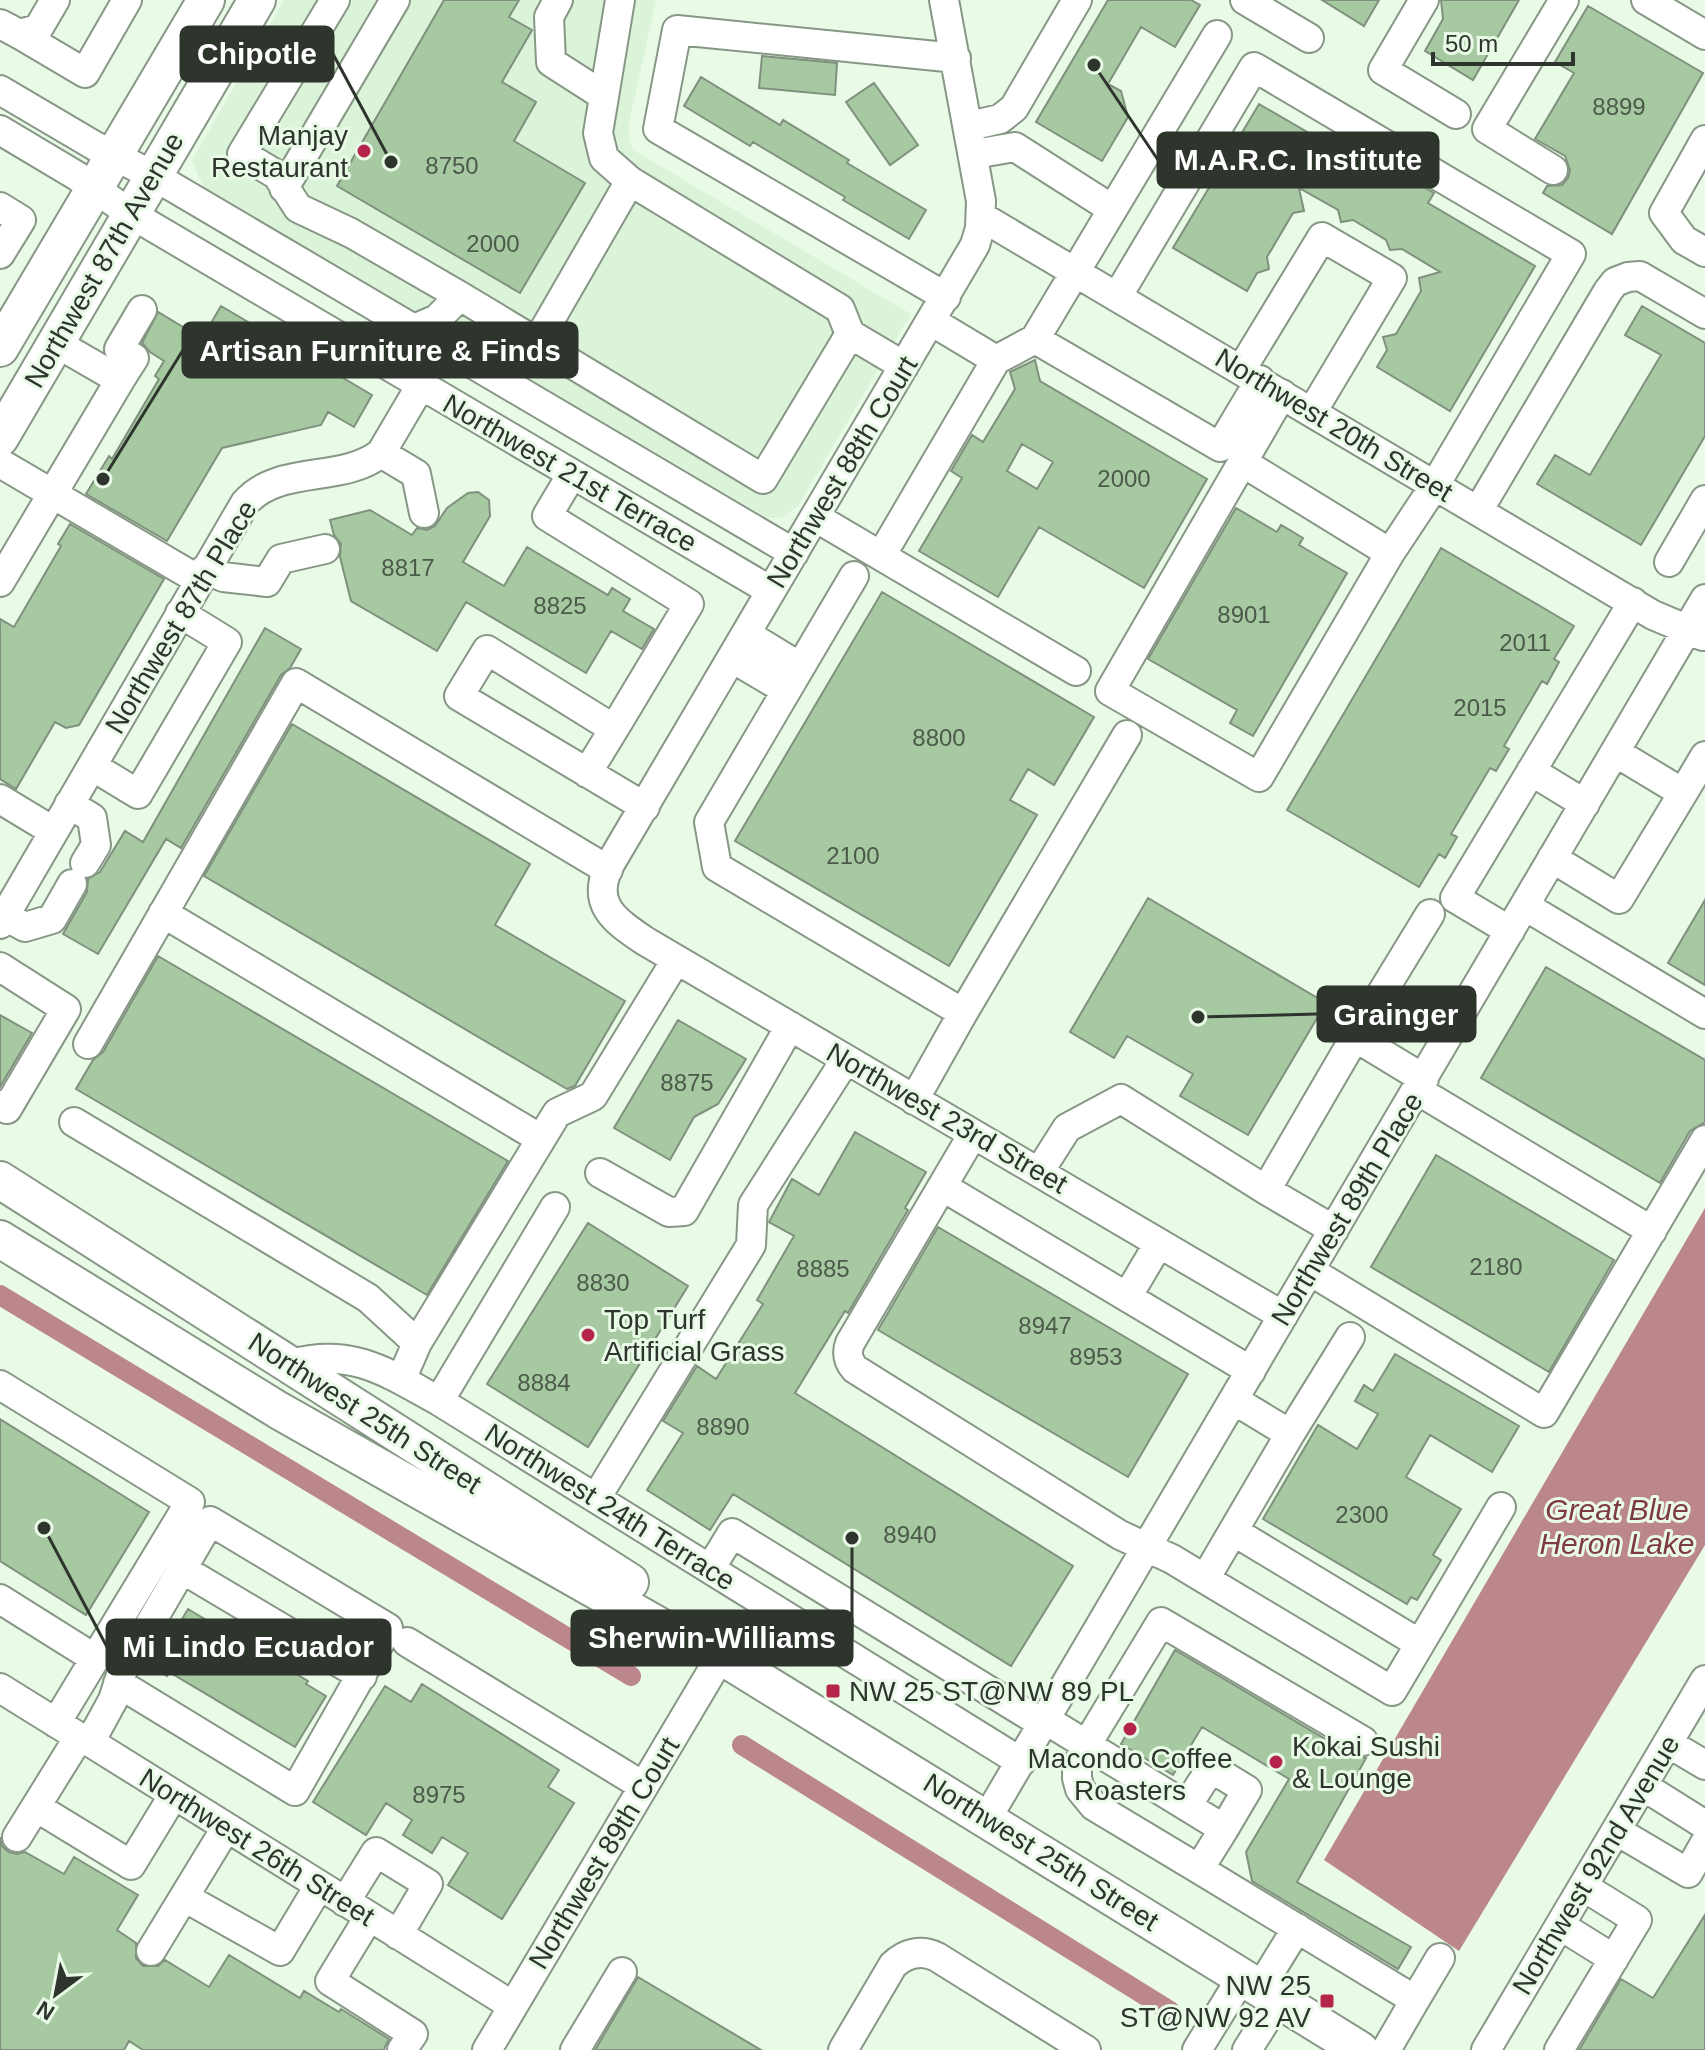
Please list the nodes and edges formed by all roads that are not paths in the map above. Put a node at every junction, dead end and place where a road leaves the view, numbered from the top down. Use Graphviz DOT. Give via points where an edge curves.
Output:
graph roads {
  1 [pos="55,0"];
  2 [pos="127,0"];
  3 [pos="206,0"];
  4 [pos="257,0"];
  5 [pos="335,0"];
  6 [pos="395,0"];
  7 [pos="558,0"];
  8 [pos="620,0"];
  9 [pos="944,0"];
  10 [pos="1077,0"];
  11 [pos="1245,0"];
  12 [pos="1424,0"];
  13 [pos="1564,0"];
  14 [pos="1646,0"];
  15 [pos="10,29"];
  16 [pos="1217,35"];
  17 [pos="1705,35"];
  18 [pos="1309,38"];
  19 [pos="956,58"];
  20 [pos="0,90"];
  21 [pos="604,96"];
  22 [pos="1456,114"];
  23 [pos="969,126"];
  24 [pos="0,130"];
  25 [pos="1705,140"];
  26 [pos="114,155"];
  27 [pos="976,162"];
  28 [pos="1553,170"];
  29 [pos="154,176"];
  30 [pos="630,181"];
  31 [pos="95,188"];
  32 [pos="284,188"];
  33 [pos="0,207"];
  34 [pos="1112,209"];
  35 [pos="131,214"];
  36 [pos="310,216"];
  37 [pos="982,217"];
  38 [pos="1705,252"];
  39 [pos="0,254"];
  40 [pos="287,254"];
  41 [pos="1074,271"];
  42 [pos="460,296"];
  43 [pos="946,297"];
  44 [pos="1117,297"];
  45 [pos="142,310"];
  46 [pos="1705,314"];
  47 [pos="931,321"];
  48 [pos="850,334"];
  49 [pos="432,339"];
  50 [pos="1035,339"];
  51 [pos="56,343"];
  52 [pos="536,344"];
  53 [pos="0,348"];
  54 [pos="996,360"];
  55 [pos="382,362"];
  56 [pos="904,366"];
  57 [pos="120,380"];
  58 [pos="1261,381"];
  59 [pos="421,385"];
  60 [pos="1312,412"];
  61 [pos="0,438"];
  62 [pos="381,453"];
  63 [pos="1242,462"];
  64 [pos="0,463"];
  65 [pos="572,474"];
  66 [pos="1435,485"];
  67 [pos="52,494"];
  68 [pos="1703,507"];
  69 [pos="1478,511"];
  70 [pos="424,513"];
  71 [pos="815,517"];
  72 [pos="325,549"];
  73 [pos="794,553"];
  74 [pos="1390,553"];
  75 [pos="881,556"];
  76 [pos="1669,562"];
  77 [pos="202,575"];
  78 [pos="854,576"];
  79 [pos="0,582"];
  80 [pos="771,591"];
  81 [pos="1705,599"];
  82 [pos="1633,602"];
  83 [pos="180,613"];
  84 [pos="1696,633"];
  85 [pos="739,646"];
  86 [pos="1076,671"];
  87 [pos="793,679"];
  88 [pos="614,729"];
  89 [pos="1127,735"];
  90 [pos="1615,752"];
  91 [pos="1705,758"];
  92 [pos="92,766"];
  93 [pos="1531,771"];
  94 [pos="587,773"];
  95 [pos="1683,793"];
  96 [pos="0,799"];
  97 [pos="69,804"];
  98 [pos="1585,804"];
  99 [pos="645,807"];
  100 [pos="53,831"];
  101 [pos="1552,858"];
  102 [pos="608,870"];
  103 [pos="1525,906"];
  104 [pos="163,913"];
  105 [pos="1430,914"];
  106 [pos="2,920"];
  107 [pos="1510,931"];
  108 [pos="676,960"];
  109 [pos="0,967"];
  110 [pos="963,1013"];
  111 [pos="1705,1014"];
  112 [pos="790,1026"];
  113 [pos="1355,1037"];
  114 [pos="88,1044"];
  115 [pos="846,1059"];
  116 [pos="1421,1084"];
  117 [pos="914,1100"];
  118 [pos="0,1105"];
  119 [pos="74,1122"];
  120 [pos="973,1134"];
  121 [pos="541,1139"];
  122 [pos="1705,1140"];
  123 [pos="1039,1172"];
  124 [pos="600,1173"];
  125 [pos="0,1180"];
  126 [pos="943,1187"];
  127 [pos="1266,1190"];
  128 [pos="555,1207"];
  129 [pos="1334,1230"];
  130 [pos="1652,1231"];
  131 [pos="0,1239"];
  132 [pos="1159,1243"];
  133 [pos="1310,1271"];
  134 [pos="1127,1297"];
  135 [pos="1283,1316"];
  136 [pos="1350,1337"];
  137 [pos="417,1343"];
  138 [pos="1251,1371"];
  139 [pos="305,1373"];
  140 [pos="228,1380"];
  141 [pos="401,1380"];
  142 [pos="0,1385"];
  143 [pos="1234,1400"];
  144 [pos="439,1401"];
  145 [pos="1290,1434"];
  146 [pos="596,1498"];
  147 [pos="1501,1507"];
  148 [pos="1233,1531"];
  149 [pos="1148,1549"];
  150 [pos="182,1569"];
  151 [pos="710,1569"];
  152 [pos="1205,1579"];
  153 [pos="0,1599"];
  154 [pos="407,1642"];
  155 [pos="1420,1644"];
  156 [pos="721,1656"];
  157 [pos="94,1658"];
  158 [pos="362,1676"];
  159 [pos="118,1683"];
  160 [pos="1704,1686"];
  161 [pos="0,1688"];
  162 [pos="1045,1722"];
  163 [pos="75,1734"];
  164 [pos="1363,1741"];
  165 [pos="1668,1743"];
  166 [pos="1087,1744"];
  167 [pos="1021,1762"];
  168 [pos="1705,1765"];
  169 [pos="643,1786"];
  170 [pos="1643,1786"];
  171 [pos="173,1796"];
  172 [pos="1187,1806"];
  173 [pos="36,1807"];
  174 [pos="987,1818"];
  175 [pos="1705,1825"];
  176 [pos="226,1828"];
  177 [pos="1224,1829"];
  178 [pos="1617,1831"];
  179 [pos="17,1837"];
  180 [pos="1705,1843"];
  181 [pos="1199,1869"];
  182 [pos="319,1886"];
  183 [pos="1584,1887"];
  184 [pos="184,1897"];
  185 [pos="345,1902"];
  186 [pos="369,1917"];
  187 [pos="1561,1926"];
  188 [pos="1297,1928"];
  189 [pos="398,1935"];
  190 [pos="151,1951"];
  191 [pos="1440,1958"];
  192 [pos="1614,1959"];
  193 [pos="622,1972"];
  194 [pos="1261,1988"];
  195 [pos="1415,2000"];
  196 [pos="513,2006"];
  197 [pos="852,2047"];
  198 [pos="402,2050"];
  199 [pos="487,2050"];
  200 [pos="575,2050"];
  201 [pos="1086,2050"];
  202 [pos="1197,2050"];
  203 [pos="1247,2050"];
  204 [pos="1360,2050"];
  205 [pos="1386,2050"];
  206 [pos="1486,2050"];
  207 [pos="1559,2050"];
  1 -- 15 [label="street" via="38,29"];
  2 -- 15 [label="street" via="85,73"];
  3 -- 26 [label="main road, Northwest 87th Avenue"];
  4 -- 29 [label="main road, Northwest 87th Avenue"];
  5 -- 32 [label="street" via="242,154 277,175"];
  6 -- 32 [label="street"];
  7 -- 21 [label="street" via="549,17 551,62"];
  8 -- 21 [label="street"];
  9 -- 19 [label="street, Northwest 88th Court"];
  10 -- 23 [label="street" via="1014,108 1000,119"];
  11 -- 18 [label="street"];
  12 -- 22 [label="street" via="1383,70"];
  13 -- 28 [label="street" via="1487,129"];
  14 -- 17 [label="street"];
  16 -- 34 [label="street"];
  19 -- 23 [label="street, Northwest 88th Court"];
  19 -- 43 [label="street" via="677,30 658,129"];
  20 -- 26 [label="street, Northwest 21st Terrace"];
  21 -- 30 [label="street" via="598,133 604,158"];
  23 -- 27 [label="street, Northwest 88th Court"];
  24 -- 31 [label="street, Northwest 21st Terrace"];
  25 -- 38 [label="street" via="1664,213 1684,240"];
  26 -- 29 [label="street, Northwest 21st Terrace"];
  26 -- 31 [label="main road, Northwest 87th Avenue"];
  27 -- 34 [label="street" via="1039,163"];
  27 -- 37 [label="street, Northwest 88th Court"];
  29 -- 35 [label="main road, Northwest 87th Avenue"];
  29 -- 40 [label="street, Northwest 21st Terrace"];
  30 -- 48 [label="street" via="840,309"];
  30 -- 52 [label="street"];
  31 -- 35 [label="street, Northwest 21st Terrace"];
  31 -- 53 [label="main road, Northwest 87th Avenue"];
  32 -- 36 [label="street"];
  33 -- 39 [label="street" via="21,220"];
  34 -- 41 [label="street"];
  35 -- 51 [label="main road, Northwest 87th Avenue"];
  35 -- 55 [label="street, Northwest 21st Terrace"];
  36 -- 40 [label="street"];
  36 -- 42 [label="street" via="351,233"];
  37 -- 41 [label="street, Northwest 20th Street"];
  37 -- 43 [label="street, Northwest 88th Court" via="975,245"];
  40 -- 49 [label="street, Northwest 21st Terrace"];
  41 -- 44 [label="street, Northwest 20th Street"];
  41 -- 50 [label="street"];
  42 -- 49 [label="street" via="447,332"];
  42 -- 52 [label="street"];
  43 -- 47 [label="street, Northwest 88th Court"];
  44 -- 58 [label="street, Northwest 20th Street"];
  44 -- 66 [label="street" via="1254,67 1571,254"];
  45 -- 57 [label="street" via="119,349 134,358"];
  46 -- 69 [label="street" via="1640,276 1615,282"];
  47 -- 54 [label="street"];
  47 -- 56 [label="street, Northwest 88th Court"];
  48 -- 52 [label="street" via="763,479"];
  48 -- 56 [label="street"];
  49 -- 55 [label="street" via="410,358"];
  49 -- 73 [label="street, Northwest 21st Terrace"];
  50 -- 54 [label="street"];
  50 -- 58 [label="street" via="1220,447"];
  51 -- 57 [label="street"];
  51 -- 61 [label="main road, Northwest 87th Avenue"];
  54 -- 75 [label="street"];
  55 -- 59 [label="street, Northwest 21st Terrace"];
  56 -- 71 [label="street, Northwest 88th Court"];
  57 -- 67 [label="street"];
  58 -- 60 [label="street, Northwest 20th Street"];
  58 -- 60 [label="street" via="1322,237 1392,278"];
  58 -- 63 [label="street"];
  59 -- 62 [label="street"];
  59 -- 65 [label="street, Northwest 21st Terrace"];
  60 -- 66 [label="street, Northwest 20th Street"];
  62 -- 70 [label="street" via="416,474"];
  62 -- 77 [label="street, Northwest 87th Place" via="361,465 263,487 245,503"];
  63 -- 74 [label="street"];
  63 -- 74 [label="street" via="1110,691 1259,777"];
  64 -- 67 [label="street"];
  65 -- 80 [label="street, Northwest 21st Terrace"];
  65 -- 88 [label="street" via="547,516 689,604"];
  66 -- 69 [label="street, Northwest 20th Street"];
  66 -- 74 [label="street"];
  67 -- 77 [label="street"];
  67 -- 79 [label="street"];
  68 -- 76 [label="street"];
  69 -- 82 [label="street, Northwest 20th Street"];
  71 -- 73 [label="street, Northwest 88th Court"];
  71 -- 75 [label="street"];
  72 -- 77 [label="street" via="281,559 267,582"];
  73 -- 80 [label="street, Northwest 88th Court"];
  75 -- 86 [label="street"];
  77 -- 83 [label="street, Northwest 87th Place"];
  78 -- 87 [label="street"];
  80 -- 85 [label="street, Northwest 88th Court"];
  81 -- 84 [label="street, Northwest 89th Place"];
  82 -- 84 [label="street, Northwest 20th Street"];
  82 -- 93 [label="street"];
  83 -- 92 [label="street, Northwest 87th Place"];
  83 -- 92 [label="street" via="227,642 138,794"];
  84 -- 90 [label="street, Northwest 89th Place"];
  85 -- 87 [label="street"];
  85 -- 99 [label="street, Northwest 88th Court"];
  87 -- 110 [label="street" via="709,822 717,867"];
  88 -- 94 [label="street"];
  88 -- 94 [label="street" via="487,650 480,661 459,696"];
  89 -- 110 [label="street"];
  90 -- 95 [label="street"];
  90 -- 98 [label="street, Northwest 89th Place"];
  91 -- 95 [label="street"];
  92 -- 97 [label="street, Northwest 87th Place"];
  93 -- 98 [label="street"];
  93 -- 107 [label="street" via="1455,898"];
  94 -- 99 [label="street"];
  95 -- 101 [label="street" via="1619,899"];
  96 -- 100 [label="street"];
  97 -- 100 [label="street, Northwest 87th Place"];
  97 -- 106 [label="street" via="92,818 96,845 52,919 25,927"];
  98 -- 101 [label="street, Northwest 89th Place"];
  99 -- 102 [label="street, Northwest 88th Court"];
  100 -- 106 [label="street, Northwest 87th Place"];
  101 -- 103 [label="street, Northwest 89th Place"];
  102 -- 104 [label="street" via="296,683"];
  102 -- 108 [label="street, Northwest 23rd Street" via="602,897 614,917"];
  103 -- 107 [label="street, Northwest 89th Place"];
  103 -- 111 [label="street"];
  104 -- 114 [label="street"];
  104 -- 121 [label="street"];
  105 -- 113 [label="street"];
  107 -- 116 [label="street, Northwest 89th Place"];
  108 -- 112 [label="street, Northwest 23rd Street"];
  108 -- 121 [label="street" via="593,1096 557,1113"];
  109 -- 118 [label="street" via="66,1009 7,1109"];
  110 -- 117 [label="street"];
  112 -- 115 [label="street, Northwest 23rd Street"];
  112 -- 124 [label="street" via="684,1211 669,1212"];
  113 -- 116 [label="street"];
  113 -- 127 [label="street"];
  115 -- 117 [label="street, Northwest 23rd Street"];
  115 -- 146 [label="street" via="753,1205 751,1245"];
  116 -- 129 [label="street, Northwest 89th Place"];
  116 -- 130 [label="street"];
  117 -- 120 [label="street, Northwest 23rd Street"];
  119 -- 137 [label="street" via="368,1298"];
  120 -- 123 [label="street, Northwest 23rd Street"];
  120 -- 126 [label="street"];
  121 -- 137 [label="street"];
  122 -- 130 [label="street"];
  123 -- 127 [label="street" via="1067,1128 1121,1099"];
  123 -- 132 [label="street, Northwest 23rd Street"];
  125 -- 139 [label="main road, Northwest 25th Street"];
  126 -- 134 [label="street"];
  126 -- 149 [label="street" via="850,1343 850,1363"];
  127 -- 129 [label="street"];
  128 -- 144 [label="street"];
  129 -- 133 [label="street, Northwest 89th Place"];
  130 -- 133 [label="street" via="1544,1413"];
  131 -- 140 [label="main road, Northwest 25th Street"];
  132 -- 134 [label="street"];
  132 -- 135 [label="street, Northwest 23rd Street"];
  133 -- 135 [label="street, Northwest 89th Place"];
  134 -- 138 [label="street"];
  135 -- 138 [label="street, Northwest 89th Place"];
  136 -- 145 [label="street"];
  137 -- 141 [label="street"];
  138 -- 143 [label="street, Northwest 89th Place"];
  139 -- 140 [label="main road"];
  139 -- 141 [label="street"];
  139 -- 156 [label="main road, Northwest 25th Street" via="676,1611"];
  140 -- 156 [label="main road, Northwest 25th Street" via="666,1630"];
  141 -- 144 [label="street, Northwest 24th Terrace"];
  142 -- 157 [label="street" via="190,1502"];
  143 -- 145 [label="street"];
  143 -- 149 [label="street, Northwest 89th Place"];
  144 -- 146 [label="street, Northwest 24th Terrace"];
  145 -- 148 [label="street"];
  146 -- 151 [label="street, Northwest 24th Terrace"];
  147 -- 155 [label="street"];
  148 -- 152 [label="street"];
  148 -- 155 [label="street"];
  149 -- 152 [label="street"];
  149 -- 162 [label="street, Northwest 89th Place"];
  150 -- 158 [label="street"];
  150 -- 158 [label="street" via="210,1521 388,1628"];
  150 -- 159 [label="street"];
  151 -- 162 [label="street" via="732,1533"];
  151 -- 167 [label="street, Northwest 24th Terrace"];
  152 -- 155 [label="street" via="1392,1691"];
  153 -- 157 [label="street"];
  154 -- 169 [label="street"];
  156 -- 169 [label="street, Northwest 89th Court"];
  156 -- 174 [label="main road, Northwest 25th Street"];
  157 -- 163 [label="street"];
  158 -- 159 [label="street" via="295,1791"];
  159 -- 163 [label="street" via="113,1700"];
  160 -- 165 [label="street, Northwest 92nd Avenue"];
  161 -- 163 [label="street, Northwest 26th Street"];
  162 -- 166 [label="street"];
  162 -- 167 [label="street, Northwest 89th Place"];
  163 -- 171 [label="street, Northwest 26th Street"];
  163 -- 173 [label="street"];
  164 -- 166 [label="street" via="1161,1622"];
  165 -- 168 [label="street"];
  165 -- 170 [label="street, Northwest 92nd Avenue"];
  166 -- 172 [label="street"];
  166 -- 181 [label="street" via="1077,1766 1085,1799"];
  167 -- 174 [label="street, Northwest 89th Place"];
  169 -- 196 [label="street, Northwest 89th Court"];
  170 -- 175 [label="street"];
  170 -- 178 [label="street, Northwest 92nd Avenue"];
  171 -- 173 [label="street" via="131,1865"];
  171 -- 176 [label="street, Northwest 26th Street"];
  172 -- 177 [label="street"];
  172 -- 177 [label="street" via="1211,1768 1247,1790"];
  173 -- 179 [label="street"];
  174 -- 194 [label="main road, Northwest 25th Street"];
  176 -- 182 [label="street, Northwest 26th Street"];
  176 -- 184 [label="street"];
  177 -- 181 [label="street"];
  178 -- 180 [label="street" via="1688,1873"];
  178 -- 183 [label="street, Northwest 92nd Avenue"];
  181 -- 188 [label="street"];
  182 -- 184 [label="street" via="280,1951"];
  182 -- 185 [label="street, Northwest 26th Street"];
  183 -- 187 [label="street, Northwest 92nd Avenue"];
  183 -- 192 [label="street" via="1637,1920"];
  184 -- 190 [label="street"];
  185 -- 186 [label="street, Northwest 26th Street"];
  185 -- 189 [label="street" via="376,1852 428,1884"];
  186 -- 189 [label="street, Northwest 26th Street"];
  186 -- 198 [label="street" via="330,1981 413,2034"];
  187 -- 192 [label="street"];
  187 -- 206 [label="street, Northwest 92nd Avenue"];
  188 -- 194 [label="street"];
  188 -- 195 [label="street"];
  189 -- 196 [label="street, Northwest 26th Street"];
  191 -- 195 [label="street"];
  192 -- 207 [label="street"];
  193 -- 200 [label="street"];
  194 -- 202 [label="street"];
  194 -- 203 [label="street"];
  194 -- 204 [label="main road, Northwest 25th Street"];
  195 -- 205 [label="street"];
  196 -- 199 [label="street, Northwest 89th Court"];
  197 -- 201 [label="street" via="893,1965 908,1954 924,1952"];
}
